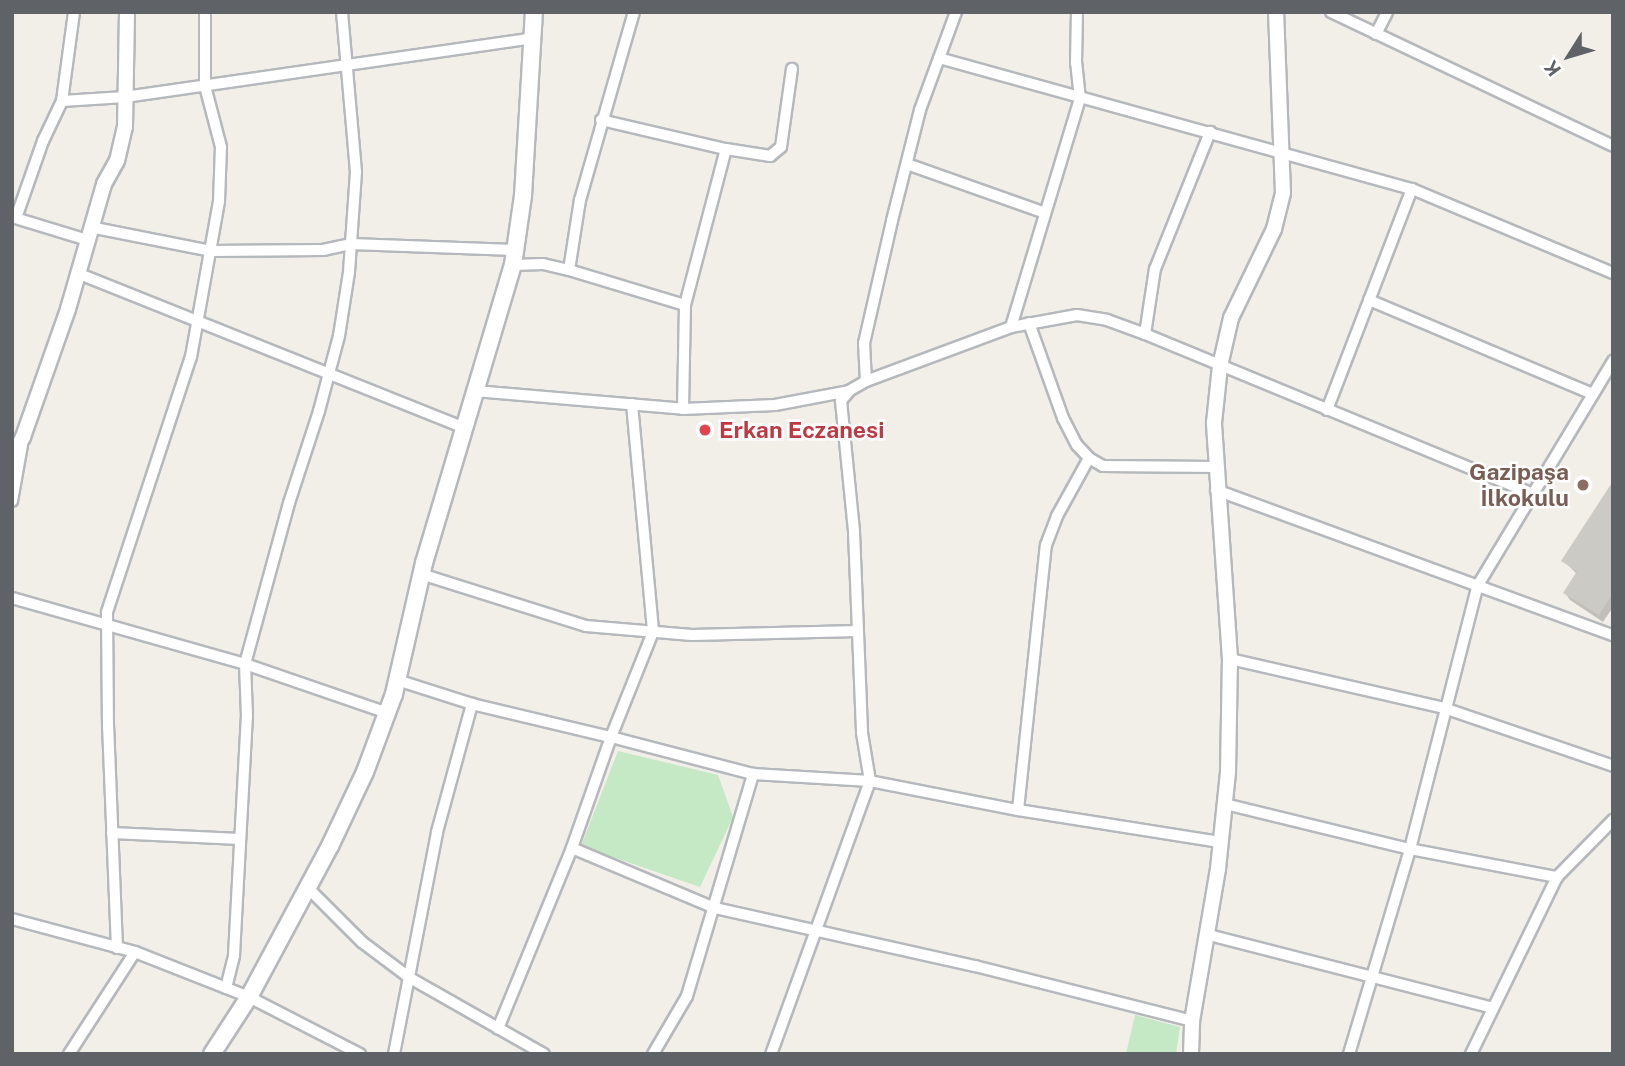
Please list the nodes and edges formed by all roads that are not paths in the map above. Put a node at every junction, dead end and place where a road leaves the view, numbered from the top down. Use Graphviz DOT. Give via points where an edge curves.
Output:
graph roads {
  1 [pos="74,12"];
  2 [pos="127,12"];
  3 [pos="205,12"];
  4 [pos="342,12"];
  5 [pos="534,12"];
  6 [pos="634,12"];
  7 [pos="956,12"];
  8 [pos="1077,12"];
  9 [pos="1276,12"];
  10 [pos="1331,12"];
  11 [pos="1387,12"];
  12 [pos="1376,34"];
  13 [pos="531,38"];
  14 [pos="939,58"];
  15 [pos="346,63"];
  16 [pos="792,69"];
  17 [pos="205,86"];
  18 [pos="125,97"];
  19 [pos="1080,99"];
  20 [pos="62,101"];
  21 [pos="601,120"];
  22 [pos="1210,132"];
  23 [pos="1613,146"];
  24 [pos="726,149"];
  25 [pos="1280,150"];
  26 [pos="906,164"];
  27 [pos="1412,189"];
  28 [pos="1045,213"];
  29 [pos="14,218"];
  30 [pos="89,233"];
  31 [pos="351,244"];
  32 [pos="211,251"];
  33 [pos="514,258"];
  34 [pos="569,270"];
  35 [pos="78,273"];
  36 [pos="1613,273"];
  37 [pos="1369,300"];
  38 [pos="685,305"];
  39 [pos="199,321"];
  40 [pos="1029,323"];
  41 [pos="1011,327"];
  42 [pos="1145,334"];
  43 [pos="1612,364"];
  44 [pos="1220,366"];
  45 [pos="329,374"];
  46 [pos="866,381"];
  47 [pos="475,391"];
  48 [pos="849,391"];
  49 [pos="1593,394"];
  50 [pos="632,404"];
  51 [pos="683,409"];
  52 [pos="1327,410"];
  53 [pos="464,429"];
  54 [pos="23,437"];
  55 [pos="12,457"];
  56 [pos="1089,458"];
  57 [pos="1216,467"];
  58 [pos="1216,490"];
  59 [pos="1533,494"];
  60 [pos="12,501"];
  61 [pos="421,574"];
  62 [pos="1478,585"];
  63 [pos="12,598"];
  64 [pos="107,624"];
  65 [pos="858,631"];
  66 [pos="653,632"];
  67 [pos="1613,635"];
  68 [pos="1230,659"];
  69 [pos="245,664"];
  70 [pos="397,680"];
  71 [pos="472,704"];
  72 [pos="1444,708"];
  73 [pos="387,713"];
  74 [pos="611,737"];
  75 [pos="1613,766"];
  76 [pos="753,774"];
  77 [pos="870,781"];
  78 [pos="1225,804"];
  79 [pos="1018,810"];
  80 [pos="1613,820"];
  81 [pos="112,833"];
  82 [pos="240,839"];
  83 [pos="1221,842"];
  84 [pos="572,848"];
  85 [pos="1410,849"];
  86 [pos="1557,877"];
  87 [pos="307,887"];
  88 [pos="715,908"];
  89 [pos="12,919"];
  90 [pos="814,929"];
  91 [pos="1209,935"];
  92 [pos="117,948"];
  93 [pos="135,952"];
  94 [pos="1371,975"];
  95 [pos="410,978"];
  96 [pos="226,988"];
  97 [pos="249,997"];
  98 [pos="1493,1008"];
  99 [pos="1192,1021"];
  100 [pos="498,1028"];
  101 [pos="69,1054"];
  102 [pos="212,1054"];
  103 [pos="360,1054"];
  104 [pos="394,1054"];
  105 [pos="544,1054"];
  106 [pos="653,1054"];
  107 [pos="771,1054"];
  108 [pos="1191,1054"];
  109 [pos="1349,1054"];
  110 [pos="1471,1054"];
  1 -- 20 [label="street"];
  2 -- 18 [label="street"];
  3 -- 17 [label="street"];
  4 -- 15 [label="street"];
  5 -- 13 [label="main road"];
  6 -- 21 [label="street"];
  7 -- 14 [label="street"];
  8 -- 19 [label="street"];
  9 -- 25 [label="street"];
  10 -- 12 [label="street"];
  11 -- 12 [label="street"];
  12 -- 23 [label="street"];
  13 -- 15 [label="street"];
  13 -- 33 [label="main road" via="523,195"];
  14 -- 19 [label="street"];
  14 -- 26 [label="street"];
  15 -- 17 [label="street"];
  15 -- 31 [label="street" via="356,172"];
  16 -- 24 [label="street" via="779,150 770,156"];
  17 -- 18 [label="street"];
  17 -- 32 [label="street" via="221,147"];
  18 -- 20 [label="street"];
  18 -- 30 [label="street" via="125,127 117,161 104,184"];
  19 -- 22 [label="street"];
  19 -- 28 [label="street"];
  20 -- 29 [label="street"];
  21 -- 24 [label="street"];
  21 -- 34 [label="street" via="580,200"];
  22 -- 25 [label="street"];
  22 -- 42 [label="street" via="1155,269"];
  24 -- 38 [label="street"];
  25 -- 27 [label="street"];
  25 -- 44 [label="street" via="1283,193 1274,229 1231,318"];
  26 -- 28 [label="street"];
  26 -- 46 [label="street" via="864,343"];
  27 -- 36 [label="street"];
  27 -- 37 [label="street"];
  28 -- 41 [label="street"];
  29 -- 30 [label="street"];
  30 -- 32 [label="street"];
  30 -- 35 [label="street"];
  31 -- 32 [label="street" via="323,250"];
  31 -- 33 [label="street"];
  31 -- 45 [label="street"];
  32 -- 39 [label="street"];
  33 -- 34 [label="street"];
  33 -- 47 [label="main road"];
  34 -- 38 [label="street"];
  35 -- 39 [label="street"];
  35 -- 54 [label="street"];
  37 -- 49 [label="street"];
  37 -- 52 [label="street"];
  38 -- 51 [label="street"];
  39 -- 45 [label="street"];
  39 -- 64 [label="street" via="178,404 117,578"];
  40 -- 41 [label="street"];
  40 -- 42 [label="street" via="1077,315"];
  40 -- 56 [label="street" via="1063,418"];
  41 -- 46 [label="street"];
  42 -- 44 [label="street"];
  43 -- 49 [label="street"];
  44 -- 52 [label="street"];
  44 -- 57 [label="street" via="1214,423"];
  45 -- 53 [label="street"];
  45 -- 69 [label="street"];
  46 -- 48 [label="street"];
  47 -- 50 [label="street"];
  47 -- 53 [label="main road"];
  48 -- 51 [label="street" via="775,405"];
  48 -- 65 [label="street" via="841,401"];
  49 -- 59 [label="street"];
  50 -- 51 [label="street"];
  50 -- 66 [label="street"];
  52 -- 59 [label="street"];
  53 -- 61 [label="main road"];
  54 -- 55 [label="street"];
  54 -- 60 [label="street"];
  56 -- 57 [label="street" via="1103,466"];
  56 -- 79 [label="street" via="1056,516 1046,545"];
  57 -- 58 [label="street"];
  58 -- 62 [label="street"];
  58 -- 68 [label="street"];
  59 -- 62 [label="street"];
  61 -- 66 [label="street" via="586,626"];
  61 -- 70 [label="main road"];
  62 -- 67 [label="street"];
  62 -- 72 [label="street"];
  63 -- 64 [label="street"];
  64 -- 69 [label="street"];
  64 -- 81 [label="street"];
  65 -- 66 [label="street"];
  65 -- 77 [label="street" via="862,733"];
  66 -- 74 [label="street"];
  68 -- 72 [label="street"];
  68 -- 78 [label="street"];
  69 -- 73 [label="street"];
  69 -- 82 [label="street"];
  70 -- 71 [label="street"];
  70 -- 73 [label="main road"];
  71 -- 74 [label="street"];
  71 -- 95 [label="street" via="438,832"];
  72 -- 75 [label="street"];
  72 -- 85 [label="street"];
  73 -- 87 [label="main road" via="365,772"];
  74 -- 76 [label="street"];
  74 -- 84 [label="street"];
  76 -- 77 [label="street"];
  76 -- 88 [label="street"];
  77 -- 79 [label="street"];
  77 -- 90 [label="street"];
  78 -- 83 [label="street"];
  78 -- 85 [label="street"];
  79 -- 83 [label="street"];
  80 -- 86 [label="street"];
  81 -- 82 [label="street"];
  81 -- 92 [label="street"];
  82 -- 96 [label="street" via="234,955"];
  83 -- 91 [label="street"];
  84 -- 88 [label="street"];
  84 -- 100 [label="street"];
  85 -- 86 [label="street"];
  85 -- 94 [label="street"];
  86 -- 98 [label="street"];
  87 -- 95 [label="street" via="362,942"];
  87 -- 97 [label="main road"];
  88 -- 90 [label="street"];
  88 -- 106 [label="street" via="687,996"];
  89 -- 92 [label="street"];
  90 -- 99 [label="street"];
  90 -- 107 [label="street"];
  91 -- 94 [label="street"];
  91 -- 99 [label="street"];
  92 -- 93 [label="street"];
  93 -- 96 [label="street"];
  93 -- 101 [label="street"];
  94 -- 98 [label="street"];
  94 -- 109 [label="street"];
  95 -- 100 [label="street"];
  95 -- 104 [label="street"];
  96 -- 97 [label="street"];
  97 -- 102 [label="main road"];
  97 -- 103 [label="street"];
  98 -- 110 [label="street"];
  99 -- 108 [label="street"];
  100 -- 105 [label="street"];
}
